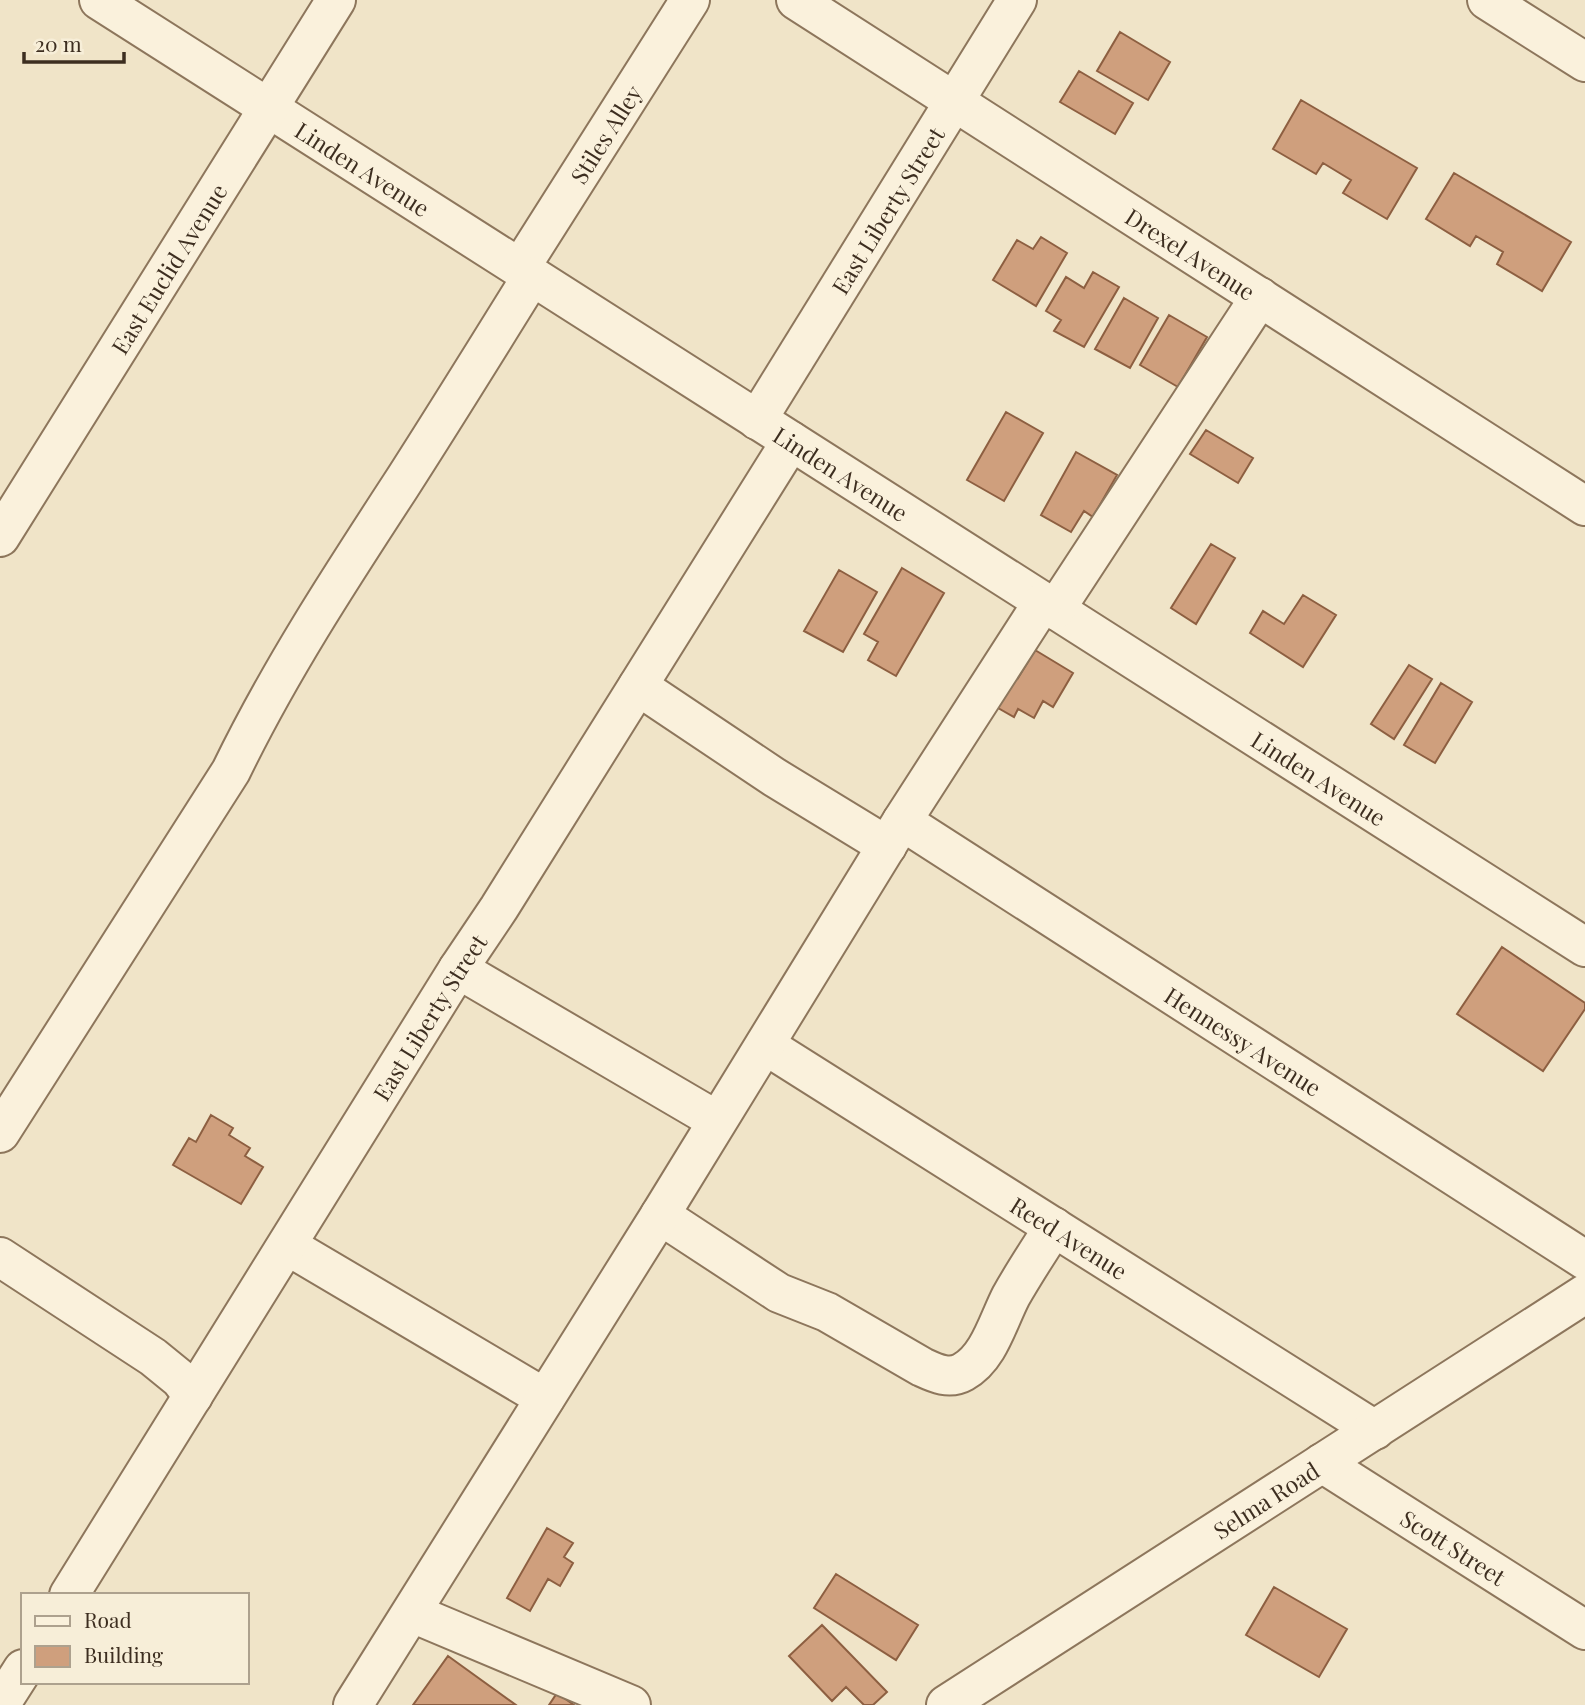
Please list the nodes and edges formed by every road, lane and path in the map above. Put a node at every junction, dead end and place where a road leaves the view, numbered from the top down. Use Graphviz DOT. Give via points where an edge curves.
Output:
graph roads {
  1 [pos="99,0"];
  2 [pos="335,0"];
  3 [pos="690,0"];
  4 [pos="796,0"];
  5 [pos="1017,0"];
  6 [pos="1487,0"];
  7 [pos="1585,62"];
  8 [pos="954,101"];
  9 [pos="267,107"];
  10 [pos="526,272"];
  11 [pos="1260,297"];
  12 [pos="757,420"];
  13 [pos="791,441"];
  14 [pos="1585,506"];
  15 [pos="0,537"];
  16 [pos="1049,606"];
  17 [pos="638,686"];
  18 [pos="894,834"];
  19 [pos="1585,947"];
  20 [pos="458,969"];
  21 [pos="765,1045"];
  22 [pos="716,1120"];
  23 [pos="0,1133"];
  24 [pos="660,1215"];
  25 [pos="1054,1227"];
  26 [pos="288,1246"];
  27 [pos="0,1257"];
  28 [pos="1585,1261"];
  29 [pos="1585,1294"];
  30 [pos="193,1396"];
  31 [pos="545,1398"];
  32 [pos="1375,1430"];
  33 [pos="1322,1463"];
  34 [pos="70,1593"];
  35 [pos="412,1613"];
  36 [pos="1585,1630"];
  37 [pos="21,1672"];
  38 [pos="0,1705"];
  39 [pos="353,1705"];
  40 [pos="631,1705"];
  41 [pos="946,1705"];
  1 -- 9 [label="street, Linden Avenue"];
  2 -- 9 [label="street, East Euclid Avenue"];
  3 -- 10 [label="street, Stiles Alley"];
  4 -- 8 [label="street, Drexel Avenue"];
  5 -- 8 [label="street, East Liberty Street"];
  6 -- 7 [label="street"];
  8 -- 11 [label="street, Drexel Avenue"];
  8 -- 12 [label="street, East Liberty Street"];
  9 -- 10 [label="street, Linden Avenue"];
  9 -- 15 [label="street, East Euclid Avenue"];
  10 -- 12 [label="street, Linden Avenue"];
  10 -- 23 [label="street, Stiles Alley" via="444,417 313,620 232,771"];
  11 -- 14 [label="street, Drexel Avenue"];
  11 -- 16 [label="street"];
  12 -- 13 [label="street, Linden Avenue"];
  13 -- 16 [label="street, Linden Avenue"];
  13 -- 17 [label="street, East Liberty Street"];
  16 -- 18 [label="street"];
  16 -- 19 [label="street, Linden Avenue"];
  17 -- 18 [label="street, Hennessy Avenue" via="774,777"];
  17 -- 20 [label="street, East Liberty Street"];
  18 -- 21 [label="street"];
  18 -- 28 [label="street, Hennessy Avenue"];
  20 -- 22 [label="street"];
  20 -- 26 [label="street, East Liberty Street"];
  21 -- 22 [label="street"];
  21 -- 25 [label="street, Reed Avenue"];
  22 -- 24 [label="street"];
  24 -- 25 [label="street" via="779,1293 827,1312 938,1375 950,1376 973,1365 986,1349 1011,1296"];
  24 -- 31 [label="street"];
  25 -- 32 [label="street, Reed Avenue"];
  26 -- 30 [label="street, East Liberty Street"];
  26 -- 31 [label="street"];
  27 -- 30 [label="street" via="153,1357"];
  29 -- 32 [label="street, Selma Road"];
  30 -- 34 [label="street, East Liberty Street"];
  31 -- 35 [label="street"];
  32 -- 33 [label="street, Selma Road"];
  33 -- 36 [label="street, Scott Street"];
  33 -- 41 [label="street, Selma Road"];
  35 -- 39 [label="street"];
  35 -- 40 [label="street"];
  37 -- 38 [label="street"];
}
